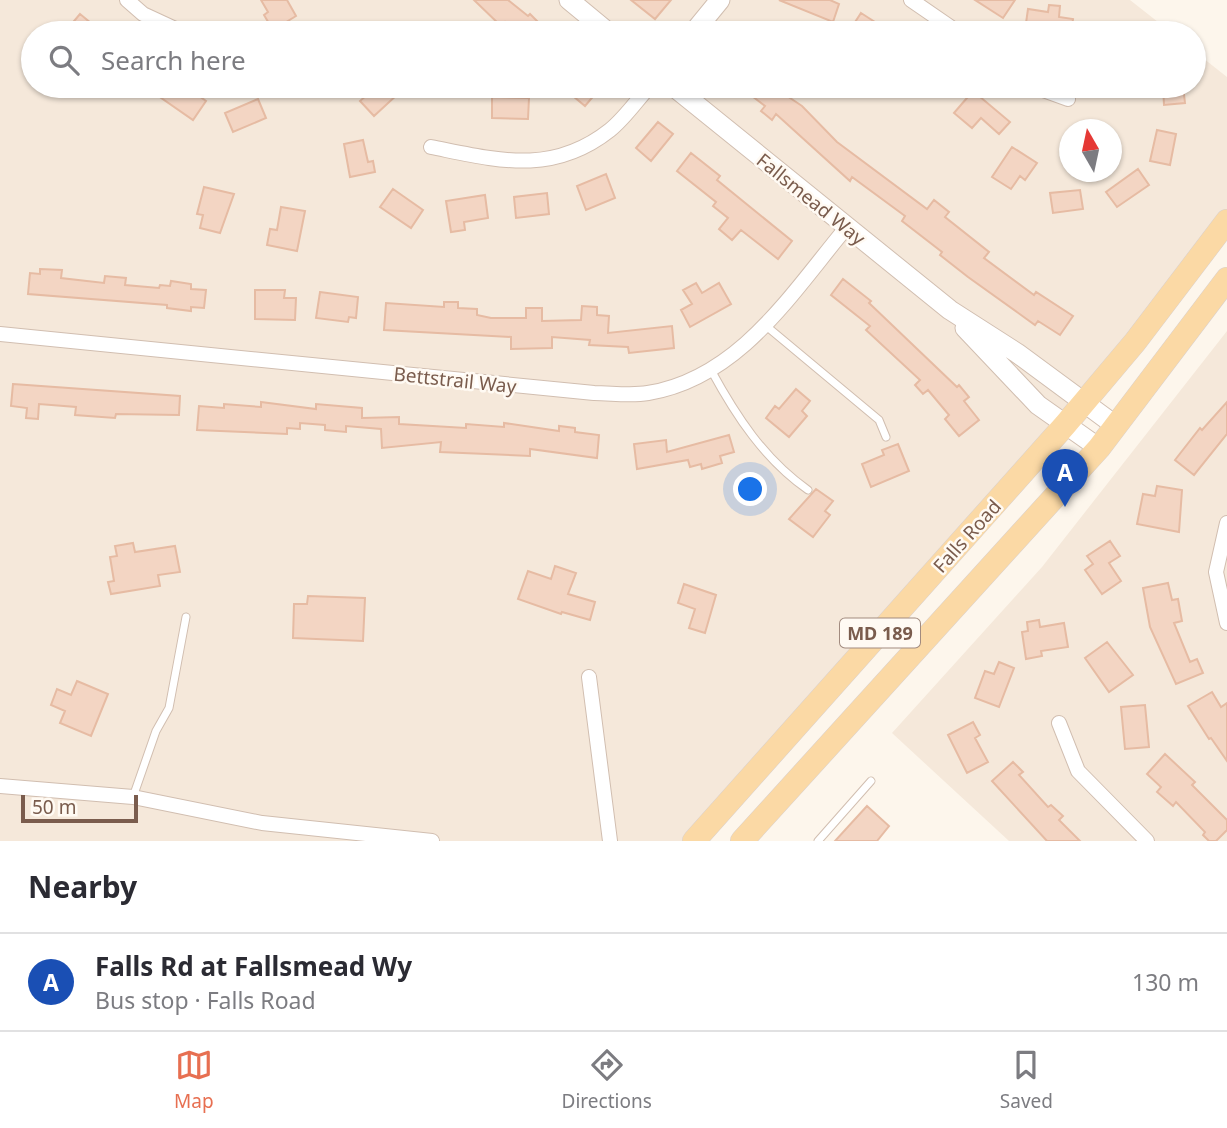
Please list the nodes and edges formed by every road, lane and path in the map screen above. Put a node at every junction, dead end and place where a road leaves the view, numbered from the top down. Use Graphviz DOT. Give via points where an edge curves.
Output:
graph roads {
  1 [pos="127,0"];
  2 [pos="569,0"];
  3 [pos="720,0"];
  4 [pos="911,0"];
  5 [pos="158,21"];
  6 [pos="594,21"];
  7 [pos="703,21"];
  8 [pos="942,21"];
  9 [pos="639,98"];
  10 [pos="688,98"];
  11 [pos="431,147"];
  12 [pos="1227,221"];
  13 [pos="846,228"];
  14 [pos="1227,279"];
  15 [pos="950,310"];
  16 [pos="765,325"];
  17 [pos="0,334"];
  18 [pos="710,369"];
  19 [pos="1083,401"];
  20 [pos="1065,425"];
  21 [pos="1116,426"];
  22 [pos="886,438"];
  23 [pos="1099,448"];
  24 [pos="808,490"];
  25 [pos="1227,523"];
  26 [pos="186,617"];
  27 [pos="1227,623"];
  28 [pos="589,677"];
  29 [pos="1059,723"];
  30 [pos="871,781"];
  31 [pos="0,786"];
  32 [pos="133,797"];
  33 [pos="432,841"];
  34 [pos="610,841"];
  35 [pos="694,841"];
  36 [pos="743,841"];
  37 [pos="818,841"];
  38 [pos="1147,841"];
  1 -- 5 [label="street"];
  2 -- 6 [label="street"];
  3 -- 7 [label="street"];
  4 -- 8 [label="street"];
  9 -- 11 [label="street" via="612,129 561,156 509,163"];
  10 -- 13 [label="street, Fallsmead Way"];
  12 -- 19 [label="main road, Falls Road / MD 189" via="1135,342"];
  13 -- 15 [label="street, Fallsmead Way"];
  13 -- 16 [label="street, Bettstrail Way"];
  14 -- 21 [label="main road, Falls Road / MD 189"];
  15 -- 19 [label="street, Fallsmead Way"];
  15 -- 20 [label="street, Fallsmead Way" via="999,366"];
  16 -- 18 [label="street, Bettstrail Way" via="750,344"];
  16 -- 22 [label="lane" via="879,420"];
  17 -- 18 [label="street, Bettstrail Way" via="594,393 647,393 694,380"];
  18 -- 24 [label="lane" via="747,432"];
  19 -- 20 [label="main road, Falls Road / MD 189"];
  19 -- 21 [label="street, Fallsmead Way"];
  20 -- 23 [label="street, Fallsmead Way"];
  20 -- 35 [label="main road, Falls Road / MD 189"];
  21 -- 23 [label="main road, Falls Road / MD 189"];
  23 -- 36 [label="main road, Falls Road / MD 189"];
  25 -- 27 [label="street" via="1216,572"];
  26 -- 32 [label="lane" via="169,708 151,743"];
  28 -- 34 [label="street"];
  29 -- 38 [label="street" via="1078,771"];
  30 -- 37 [label="lane"];
  31 -- 32 [label="street"];
  32 -- 33 [label="street" via="262,823"];
}
